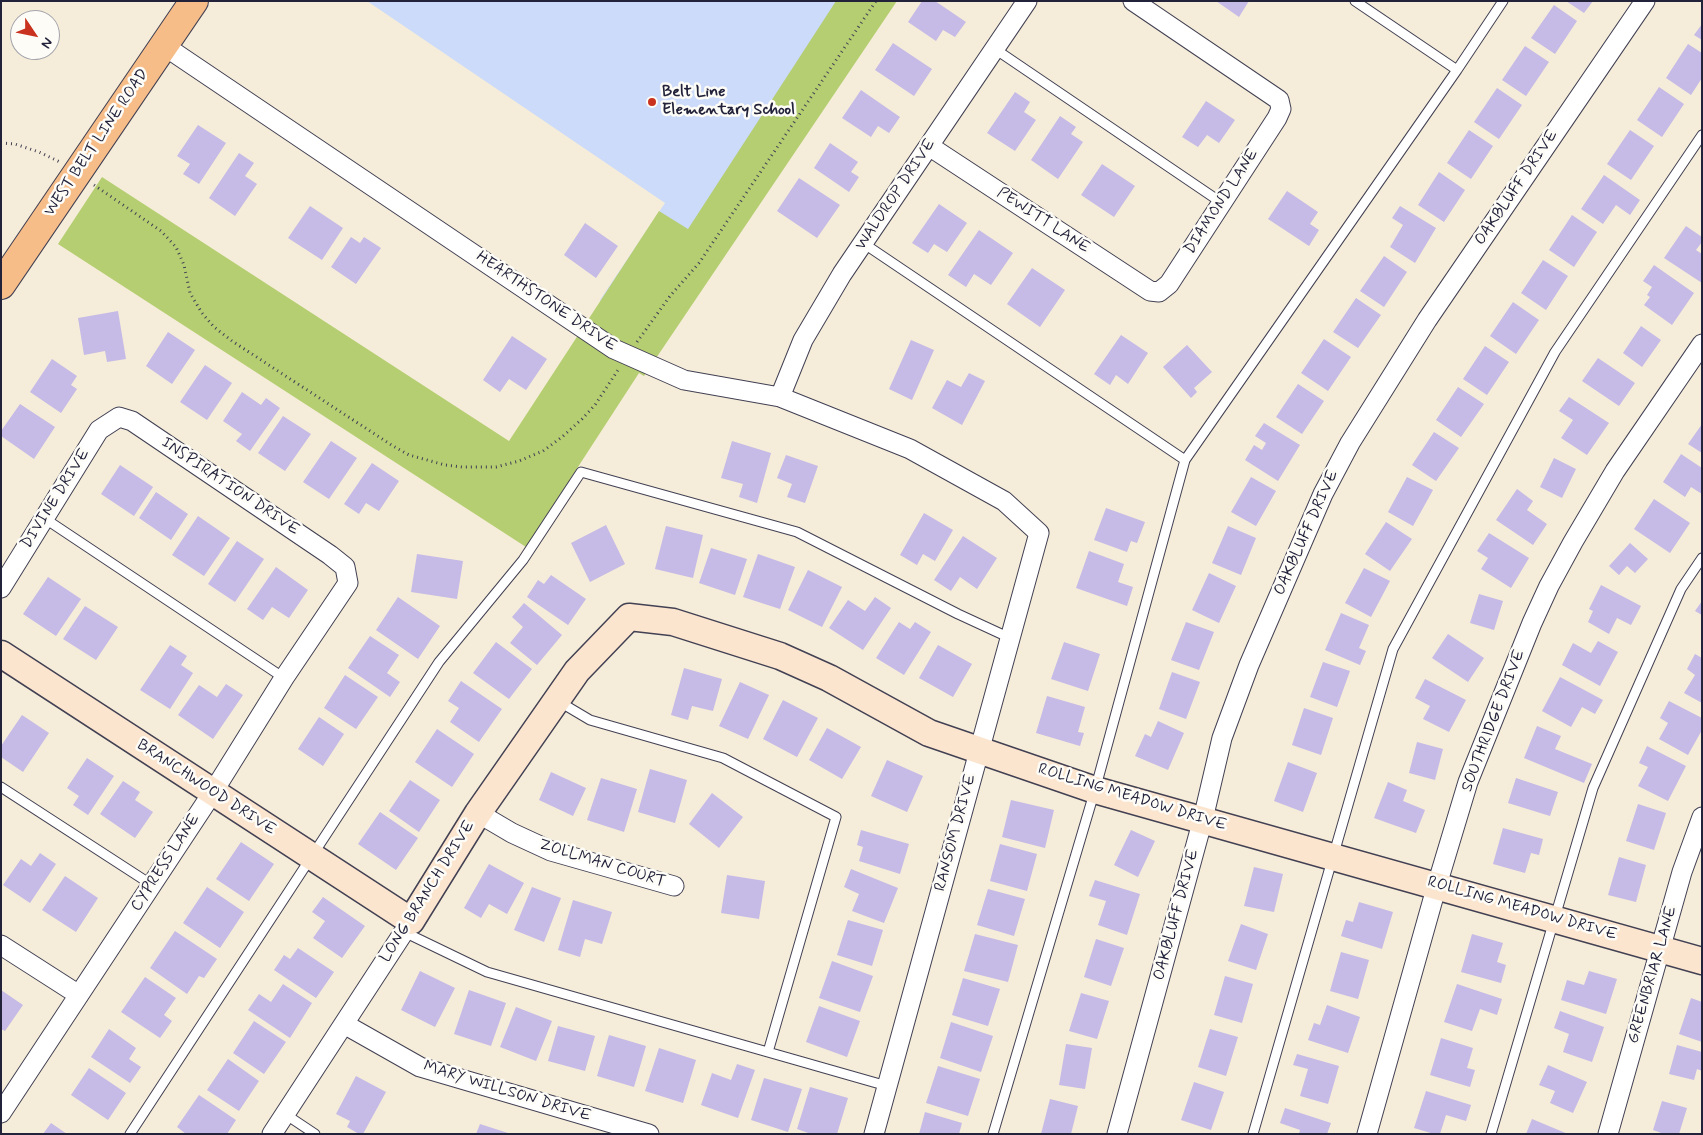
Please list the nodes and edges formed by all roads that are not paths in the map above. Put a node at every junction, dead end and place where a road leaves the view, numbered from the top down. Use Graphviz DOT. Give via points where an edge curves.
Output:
graph roads {
  1 [pos="194,1"];
  2 [pos="1027,1"];
  3 [pos="1134,1"];
  4 [pos="1355,1"];
  5 [pos="1503,1"];
  6 [pos="1646,1"];
  7 [pos="163,45"];
  8 [pos="995,49"];
  9 [pos="1457,70"];
  10 [pos="1702,135"];
  11 [pos="929,146"];
  12 [pos="1222,203"];
  13 [pos="863,242"];
  14 [pos="1,284"];
  15 [pos="1159,292"];
  16 [pos="1702,344"];
  17 [pos="780,397"];
  18 [pos="119,417"];
  19 [pos="1184,460"];
  20 [pos="44,518"];
  21 [pos="1039,533"];
  22 [pos="1702,558"];
  23 [pos="338,562"];
  24 [pos="1,588"];
  25 [pos="1010,638"];
  26 [pos="1,654"];
  27 [pos="592,656"];
  28 [pos="284,678"];
  29 [pos="556,700"];
  30 [pos="978,750"];
  31 [pos="1,787"];
  32 [pos="1095,790"];
  33 [pos="213,792"];
  34 [pos="478,813"];
  35 [pos="1702,817"];
  36 [pos="1203,819"];
  37 [pos="1333,856"];
  38 [pos="312,857"];
  39 [pos="1438,885"];
  40 [pos="152,886"];
  41 [pos="674,886"];
  42 [pos="1555,918"];
  43 [pos="407,927"];
  44 [pos="1,945"];
  45 [pos="1661,949"];
  46 [pos="1702,961"];
  47 [pos="79,995"];
  48 [pos="344,1024"];
  49 [pos="768,1052"];
  50 [pos="887,1086"];
  51 [pos="1,1113"];
  52 [pos="285,1114"];
  53 [pos="130,1134"];
  54 [pos="272,1134"];
  55 [pos="315,1134"];
  56 [pos="650,1134"];
  57 [pos="874,1134"];
  58 [pos="993,1134"];
  59 [pos="1117,1134"];
  60 [pos="1253,1134"];
  61 [pos="1367,1134"];
  62 [pos="1491,1134"];
  63 [pos="1608,1134"];
  1 -- 7 [label="main road, WEST BELT LINE ROAD"];
  2 -- 8 [label="street, WALDROP DRIVE"];
  3 -- 12 [label="street, DIAMOND LANE" via="1278,100 1281,109 1277,118"];
  4 -- 9 [label="lane"];
  5 -- 9 [label="lane"];
  6 -- 36 [label="street, OAKBLUFF DRIVE" via="1432,312 1350,443 1312,518 1250,665 1222,738"];
  7 -- 14 [label="main road, WEST BELT LINE ROAD"];
  7 -- 17 [label="street, HEARTHSTONE DRIVE" via="614,349 684,380"];
  8 -- 11 [label="street, WALDROP DRIVE"];
  8 -- 12 [label="lane"];
  9 -- 19 [label="lane"];
  10 -- 37 [label="lane" via="1556,352 1393,648"];
  11 -- 13 [label="street, WALDROP DRIVE"];
  11 -- 15 [label="street, PEWITT LANE" via="1150,291"];
  12 -- 15 [label="street, DIAMOND LANE" via="1169,284"];
  13 -- 17 [label="street, WALDROP DRIVE" via="803,340"];
  13 -- 19 [label="lane"];
  16 -- 39 [label="street, SOUTHRIDGE DRIVE" via="1615,471 1549,586 1468,782"];
  17 -- 21 [label="street, HEARTHSTONE DRIVE" via="910,449 1004,501"];
  18 -- 20 [label="street, DIVINE DRIVE" via="99,430"];
  18 -- 23 [label="street, INSPIRATION DRIVE" via="132,421"];
  19 -- 32 [label="lane"];
  20 -- 24 [label="street, DIVINE DRIVE"];
  20 -- 28 [label="lane"];
  21 -- 25 [label="street, RANSOM DRIVE"];
  22 -- 42 [label="lane" via="1681,589 1593,788"];
  23 -- 28 [label="street, CYPRESS LANE" via="345,567 348,583"];
  25 -- 30 [label="street, RANSOM DRIVE"];
  25 -- 38 [label="lane" via="797,532 581,472 523,560 439,662"];
  26 -- 33 [label="street, BRANCHWOOD DRIVE"];
  27 -- 29 [label="street, LONG BRANCH DRIVE"];
  27 -- 30 [label="street, ROLLING MEADOW DRIVE" via="629,617 673,622 780,656 829,678 929,733"];
  28 -- 33 [label="street, CYPRESS LANE"];
  29 -- 34 [label="street, LONG BRANCH DRIVE"];
  29 -- 49 [label="lane" via="590,720 723,758 836,818"];
  30 -- 32 [label="street, ROLLING MEADOW DRIVE"];
  30 -- 50 [label="street, RANSOM DRIVE"];
  31 -- 40 [label="lane"];
  32 -- 36 [label="street, ROLLING MEADOW DRIVE"];
  32 -- 58 [label="lane"];
  33 -- 38 [label="street, BRANCHWOOD DRIVE"];
  33 -- 40 [label="street, CYPRESS LANE"];
  34 -- 41 [label="street, ZOLLMAN COURT" via="551,851"];
  34 -- 43 [label="street, LONG BRANCH DRIVE"];
  35 -- 45 [label="street, GREENBRIAR LANE" via="1682,872"];
  36 -- 37 [label="street, ROLLING MEADOW DRIVE"];
  36 -- 59 [label="street, OAKBLUFF DRIVE"];
  37 -- 39 [label="street, ROLLING MEADOW DRIVE"];
  37 -- 60 [label="lane"];
  38 -- 43 [label="street, BRANCHWOOD DRIVE"];
  38 -- 53 [label="lane"];
  39 -- 42 [label="street, ROLLING MEADOW DRIVE"];
  39 -- 61 [label="street, SOUTHRIDGE DRIVE"];
  40 -- 47 [label="street, CYPRESS LANE"];
  42 -- 45 [label="street, ROLLING MEADOW DRIVE"];
  42 -- 62 [label="lane"];
  43 -- 48 [label="street, LONG BRANCH DRIVE"];
  43 -- 49 [label="lane" via="487,972"];
  44 -- 47 [label="street"];
  45 -- 46 [label="street, ROLLING MEADOW DRIVE"];
  45 -- 63 [label="street, GREENBRIAR LANE"];
  47 -- 51 [label="street, CYPRESS LANE"];
  48 -- 52 [label="street, LONG BRANCH DRIVE"];
  48 -- 56 [label="street, MARY WILLSON DRIVE" via="420,1067"];
  49 -- 50 [label="lane"];
  50 -- 57 [label="street, RANSOM DRIVE"];
  52 -- 54 [label="street, LONG BRANCH DRIVE"];
  52 -- 55 [label="lane"];
}
